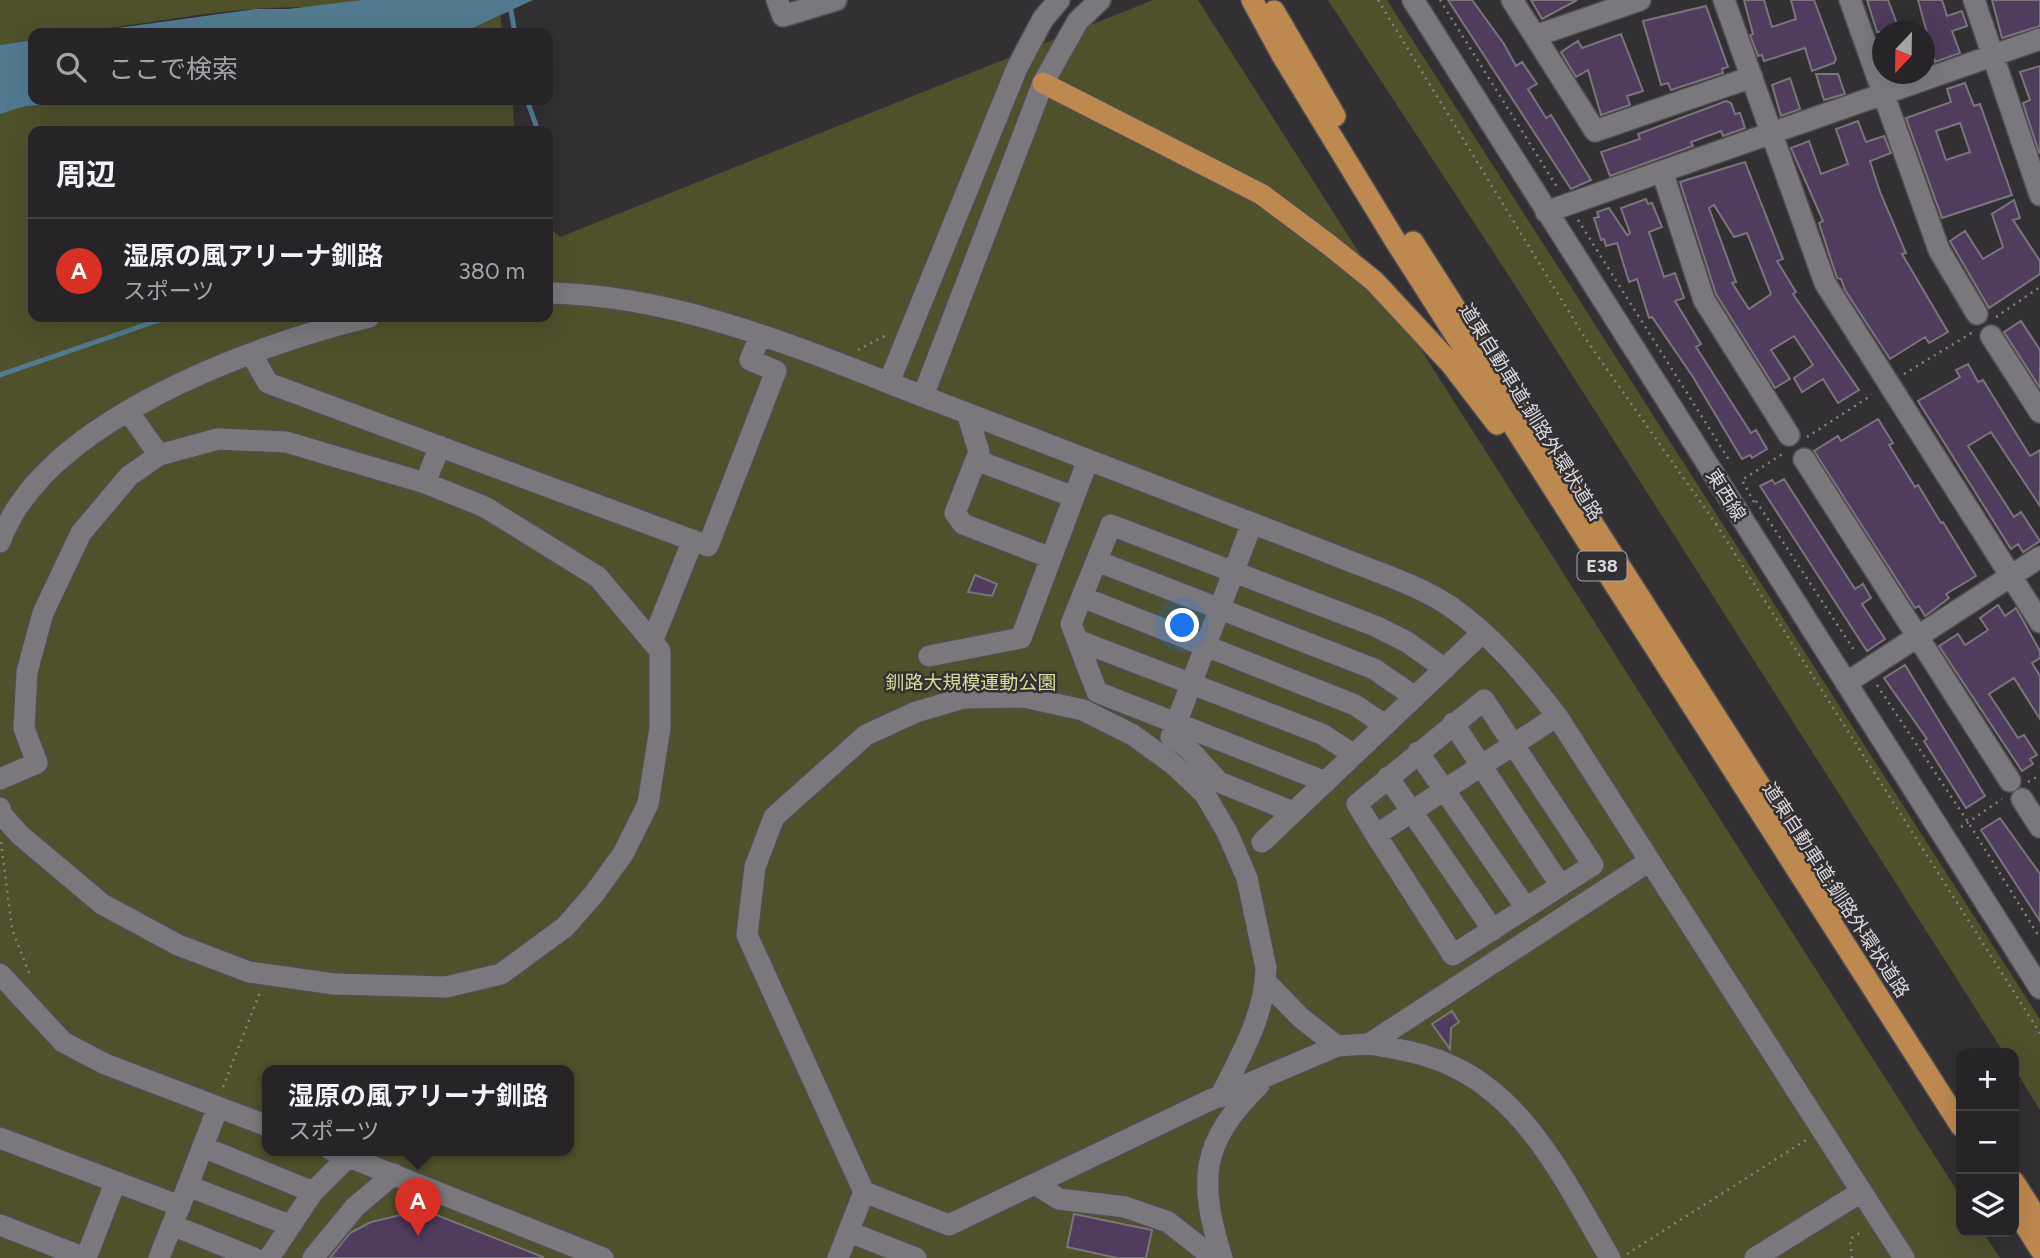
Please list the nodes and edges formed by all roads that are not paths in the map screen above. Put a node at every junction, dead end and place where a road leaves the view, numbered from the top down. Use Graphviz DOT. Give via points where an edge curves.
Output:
graph roads {
  1 [pos="777,0"];
  2 [pos="836,0"];
  3 [pos="1059,0"];
  4 [pos="1100,0"];
  5 [pos="1252,0"];
  6 [pos="1268,0"];
  7 [pos="1413,0"];
  8 [pos="1511,0"];
  9 [pos="1640,0"];
  10 [pos="1724,0"];
  11 [pos="1850,0"];
  12 [pos="1973,0"];
  13 [pos="1535,36"];
  14 [pos="2040,39"];
  15 [pos="1993,54"];
  16 [pos="1017,68"];
  17 [pos="1752,77"];
  18 [pos="1043,83"];
  19 [pos="1881,95"];
  20 [pos="993,124"];
  21 [pos="1773,134"];
  22 [pos="1023,135"];
  23 [pos="1662,174"];
  24 [pos="2040,195"];
  25 [pos="1546,212"];
  26 [pos="956,215"];
  27 [pos="988,226"];
  28 [pos="553,293"];
  29 [pos="1978,314"];
  30 [pos="354,322"];
  31 [pos="760,336"];
  32 [pos="1991,336"];
  33 [pos="253,355"];
  34 [pos="889,382"];
  35 [pos="923,396"];
  36 [pos="128,411"];
  37 [pos="2040,412"];
  38 [pos="967,413"];
  39 [pos="1789,435"];
  40 [pos="439,446"];
  41 [pos="159,455"];
  42 [pos="1804,459"];
  43 [pos="976,460"];
  44 [pos="1088,460"];
  45 [pos="425,483"];
  46 [pos="1074,497"];
  47 [pos="1574,522"];
  48 [pos="1252,523"];
  49 [pos="693,540"];
  50 [pos="0,542"];
  51 [pos="2040,557"];
  52 [pos="1051,558"];
  53 [pos="1097,561"];
  54 [pos="1234,571"];
  55 [pos="2010,576"];
  56 [pos="1082,597"];
  57 [pos="1220,608"];
  58 [pos="2040,622"];
  59 [pos="1482,633"];
  60 [pos="1916,635"];
  61 [pos="1077,640"];
  62 [pos="652,642"];
  63 [pos="1205,646"];
  64 [pos="929,656"];
  65 [pos="1445,669"];
  66 [pos="1846,682"];
  67 [pos="1191,683"];
  68 [pos="1415,697"];
  69 [pos="1557,716"];
  70 [pos="1176,723"];
  71 [pos="1453,723"];
  72 [pos="1385,726"];
  73 [pos="1515,744"];
  74 [pos="1418,752"];
  75 [pos="1354,755"];
  76 [pos="1480,767"];
  77 [pos="1388,777"];
  78 [pos="0,779"];
  79 [pos="1326,782"];
  80 [pos="1444,790"];
  81 [pos="1,811"];
  82 [pos="1293,812"];
  83 [pos="1410,813"];
  84 [pos="2040,827"];
  85 [pos="1376,835"];
  86 [pos="1262,842"];
  87 [pos="1648,862"];
  88 [pos="1561,886"];
  89 [pos="1526,908"];
  90 [pos="1493,930"];
  91 [pos="0,974"];
  92 [pos="1266,982"];
  93 [pos="2040,988"];
  94 [pos="1369,1044"];
  95 [pos="1337,1046"];
  96 [pos="1266,1079"];
  97 [pos="1956,1092"];
  98 [pos="1220,1097"];
  99 [pos="220,1099"];
  100 [pos="1956,1118"];
  101 [pos="262,1123"];
  102 [pos="0,1138"];
  103 [pos="203,1147"];
  104 [pos="339,1156"];
  105 [pos="345,1156"];
  106 [pos="394,1174"];
  107 [pos="115,1183"];
  108 [pos="1035,1184"];
  109 [pos="188,1186"];
  110 [pos="2019,1190"];
  111 [pos="313,1192"];
  112 [pos="864,1192"];
  113 [pos="1853,1197"];
  114 [pos="176,1215"];
  115 [pos="2019,1216"];
  116 [pos="2040,1223"];
  117 [pos="0,1225"];
  118 [pos="289,1226"];
  119 [pos="849,1232"];
  120 [pos="2040,1249"];
  121 [pos="86,1258"];
  122 [pos="159,1258"];
  123 [pos="254,1258"];
  124 [pos="269,1258"];
  125 [pos="313,1258"];
  126 [pos="603,1258"];
  127 [pos="838,1258"];
  128 [pos="916,1258"];
  129 [pos="1214,1258"];
  130 [pos="1222,1258"];
  131 [pos="1610,1258"];
  132 [pos="1755,1258"];
  133 [pos="1903,1258"];
  1 -- 2 [label="street" via="783,16"];
  3 -- 16 [label="street" via="1043,19"];
  4 -- 18 [label="street" via="1078,21"];
  5 -- 47 [label="highway, 道東自動車道;釧路外環状道路 / E38" via="1342,154"];
  6 -- 97 [label="highway, 道東自動車道;釧路外環状道路 / E38" via="1408,234"];
  7 -- 25 [label="street, 東西線"];
  8 -- 13 [label="street"];
  9 -- 13 [label="street"];
  10 -- 17 [label="street"];
  11 -- 19 [label="street"];
  12 -- 15 [label="street"];
  13 -- 17 [label="street" via="1595,131"];
  14 -- 15 [label="street"];
  15 -- 19 [label="street"];
  15 -- 24 [label="street"];
  16 -- 18 [label="street"];
  16 -- 20 [label="street"];
  17 -- 21 [label="street"];
  18 -- 22 [label="street"];
  18 -- 47 [label="highway" via="1261,194 1374,281 1451,364"];
  19 -- 21 [label="street"];
  19 -- 29 [label="street" via="1939,250"];
  20 -- 22 [label="street"];
  20 -- 26 [label="street"];
  21 -- 23 [label="street"];
  21 -- 55 [label="street" via="1825,283"];
  22 -- 27 [label="street"];
  23 -- 25 [label="street"];
  23 -- 39 [label="street" via="1704,300"];
  25 -- 66 [label="street, 東西線"];
  26 -- 27 [label="street"];
  26 -- 34 [label="street"];
  27 -- 35 [label="street"];
  28 -- 31 [label="street" via="586,293 668,307"];
  30 -- 33 [label="street"];
  31 -- 34 [label="street"];
  31 -- 49 [label="street" via="750,360 776,371 708,546"];
  32 -- 37 [label="street"];
  33 -- 36 [label="street" via="197,374"];
  33 -- 40 [label="street" via="268,383"];
  34 -- 35 [label="street"];
  35 -- 38 [label="street"];
  36 -- 41 [label="street"];
  36 -- 50 [label="street" via="84,437 57,460 31,488"];
  38 -- 43 [label="street" via="979,452"];
  38 -- 44 [label="street"];
  40 -- 45 [label="street"];
  40 -- 49 [label="street"];
  41 -- 45 [label="street" via="218,439 286,442"];
  41 -- 78 [label="street" via="129,476 81,533 44,613 27,672 24,728 37,763"];
  42 -- 60 [label="street"];
  43 -- 46 [label="street"];
  43 -- 52 [label="street" via="956,513 963,524"];
  44 -- 46 [label="street"];
  44 -- 48 [label="street"];
  45 -- 62 [label="street" via="485,507 598,577"];
  46 -- 52 [label="street"];
  47 -- 100 [label="highway, 道東自動車道;釧路外環状道路 / E38"];
  48 -- 54 [label="street"];
  48 -- 59 [label="street" via="1413,586 1451,607"];
  49 -- 62 [label="street"];
  51 -- 55 [label="street"];
  52 -- 64 [label="street" via="1021,638"];
  53 -- 54 [label="street" via="1111,525"];
  53 -- 56 [label="street"];
  53 -- 57 [label="street"];
  54 -- 57 [label="street"];
  54 -- 65 [label="street" via="1375,626"];
  55 -- 58 [label="street"];
  55 -- 60 [label="street"];
  56 -- 61 [label="street" via="1072,624"];
  56 -- 63 [label="street"];
  57 -- 63 [label="street"];
  57 -- 68 [label="street" via="1374,669"];
  59 -- 65 [label="street"];
  59 -- 69 [label="street" via="1506,654"];
  60 -- 66 [label="street"];
  60 -- 84 [label="street" via="2013,792"];
  61 -- 67 [label="street"];
  61 -- 70 [label="street" via="1097,692"];
  62 -- 81 [label="street" via="660,651 660,728 648,804 623,854 594,894 565,927 502,974 446,987 334,984 248,972 178,945 102,904 20,835"];
  63 -- 67 [label="street"];
  63 -- 72 [label="street" via="1355,705"];
  65 -- 68 [label="street"];
  66 -- 93 [label="street, 東西線"];
  67 -- 70 [label="street"];
  67 -- 75 [label="street" via="1322,734"];
  68 -- 72 [label="street"];
  69 -- 73 [label="street"];
  69 -- 87 [label="street"];
  70 -- 79 [label="street"];
  70 -- 82 [label="street" via="1171,737 1188,748 1219,782"];
  71 -- 73 [label="street" via="1484,700"];
  71 -- 74 [label="street"];
  71 -- 76 [label="street"];
  72 -- 75 [label="street"];
  73 -- 76 [label="street"];
  73 -- 88 [label="street" via="1593,864"];
  74 -- 77 [label="street"];
  74 -- 80 [label="street"];
  75 -- 79 [label="street"];
  76 -- 80 [label="street"];
  76 -- 88 [label="street"];
  77 -- 83 [label="street"];
  77 -- 85 [label="street" via="1357,804"];
  79 -- 82 [label="street"];
  80 -- 83 [label="street"];
  80 -- 89 [label="street"];
  82 -- 86 [label="street"];
  83 -- 85 [label="street"];
  83 -- 90 [label="street"];
  85 -- 90 [label="street" via="1453,956"];
  87 -- 94 [label="street"];
  87 -- 113 [label="street"];
  88 -- 89 [label="street"];
  89 -- 90 [label="street"];
  91 -- 99 [label="street" via="64,1042 105,1064"];
  92 -- 95 [label="street"];
  92 -- 98 [label="street" via="1257,1022"];
  92 -- 112 [label="street" via="1247,878 1227,832 1204,793 1133,735 1083,709 1024,697 964,698 916,712 866,735 774,817 755,867 747,935"];
  94 -- 95 [label="street"];
  94 -- 131 [label="street" via="1417,1052 1488,1086 1555,1166"];
  95 -- 96 [label="street"];
  96 -- 98 [label="street"];
  96 -- 130 [label="street" via="1237,1107 1216,1137 1207,1176"];
  98 -- 108 [label="street"];
  99 -- 101 [label="street"];
  99 -- 103 [label="street"];
  102 -- 107 [label="street"];
  103 -- 109 [label="street"];
  103 -- 111 [label="street"];
  104 -- 111 [label="street"];
  105 -- 106 [label="street"];
  106 -- 125 [label="street" via="355,1207"];
  106 -- 126 [label="street"];
  107 -- 114 [label="street"];
  107 -- 121 [label="street"];
  108 -- 112 [label="street" via="949,1225"];
  108 -- 129 [label="street" via="1059,1199 1125,1207 1168,1222"];
  109 -- 114 [label="street"];
  109 -- 118 [label="street"];
  110 -- 116 [label="highway"];
  111 -- 118 [label="street"];
  112 -- 119 [label="street"];
  113 -- 132 [label="street"];
  113 -- 133 [label="street"];
  114 -- 122 [label="street"];
  114 -- 123 [label="street"];
  115 -- 120 [label="highway"];
  117 -- 121 [label="street"];
  118 -- 124 [label="street"];
  119 -- 127 [label="street"];
  119 -- 128 [label="street"];
}
